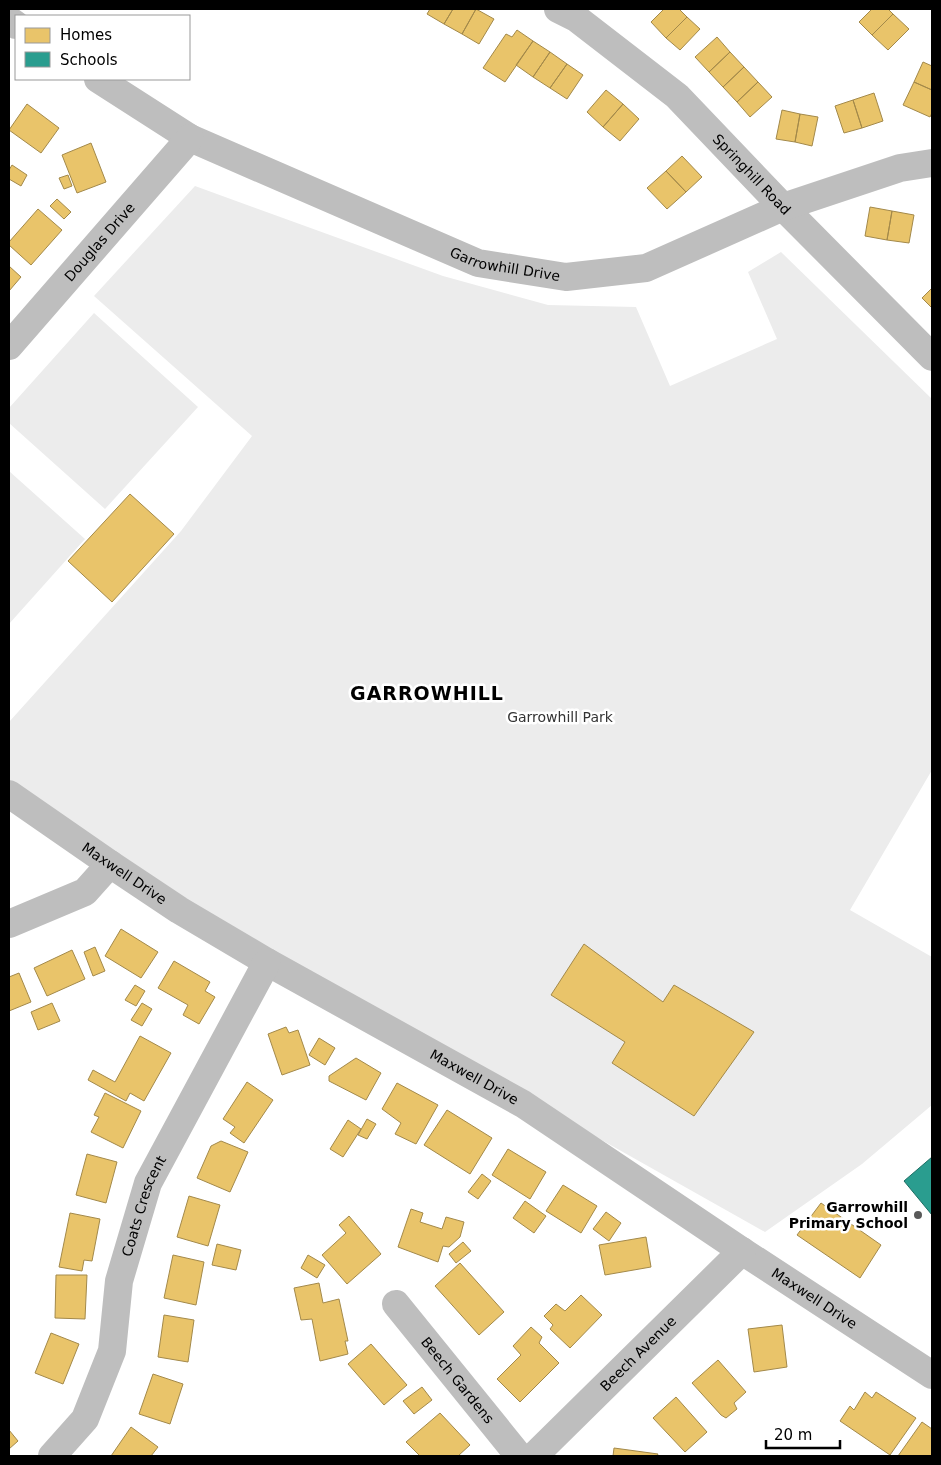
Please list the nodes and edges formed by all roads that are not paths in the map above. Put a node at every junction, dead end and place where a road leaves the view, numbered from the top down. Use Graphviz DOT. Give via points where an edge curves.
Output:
graph roads {
  1 [pos="558,9"];
  2 [pos="100,80"];
  3 [pos="190,138"];
  4 [pos="932,163"];
  5 [pos="783,207"];
  6 [pos="9,346"];
  7 [pos="932,357"];
  8 [pos="9,794"];
  9 [pos="110,864"];
  10 [pos="9,924"];
  11 [pos="267,962"];
  12 [pos="742,1251"];
  13 [pos="396,1304"];
  14 [pos="932,1375"];
  15 [pos="52,1456"];
  16 [pos="519,1456"];
  17 [pos="534,1456"];
  1 -- 5 [label="street, Springhill Road" via="576,18 677,96"];
  2 -- 3 [label="street, Garrowhill Drive"];
  3 -- 5 [label="street, Garrowhill Drive" via="478,263 566,278 646,268"];
  3 -- 6 [label="street, Douglas Drive"];
  4 -- 5 [label="street, Garrowhill Drive" via="900,168"];
  5 -- 7 [label="street, Springhill Road"];
  8 -- 9 [label="street, Maxwell Drive"];
  9 -- 10 [label="street" via="85,892"];
  9 -- 11 [label="street, Maxwell Drive"];
  11 -- 12 [label="street, Maxwell Drive" via="523,1104"];
  11 -- 15 [label="street, Coats Crescent" via="148,1183 119,1281 112,1351 85,1419"];
  12 -- 14 [label="street, Maxwell Drive"];
  12 -- 17 [label="street, Beech Avenue"];
  13 -- 16 [label="street, Beech Gardens"];
}
